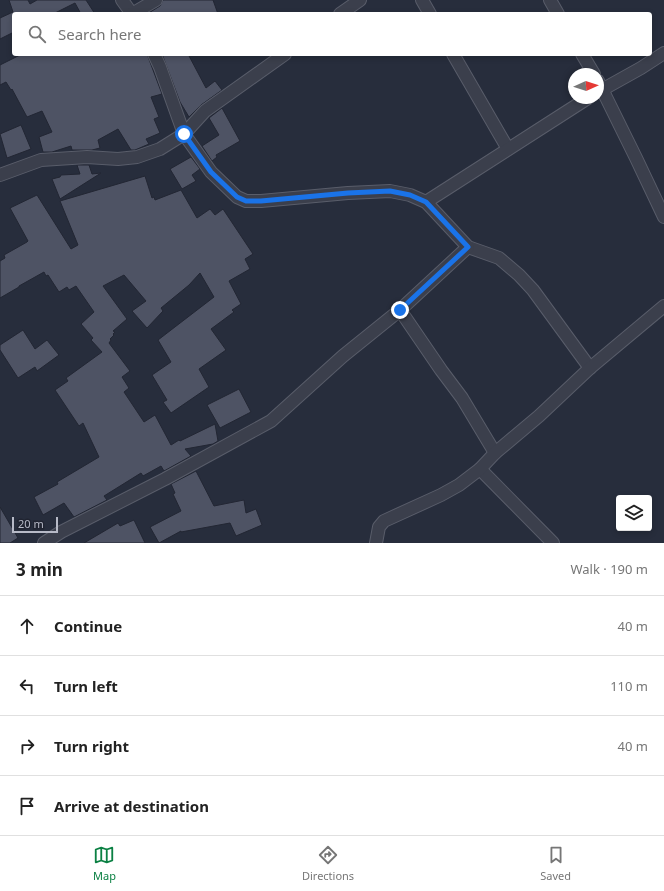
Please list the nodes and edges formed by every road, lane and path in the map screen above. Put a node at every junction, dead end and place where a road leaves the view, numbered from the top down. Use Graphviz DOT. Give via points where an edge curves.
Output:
graph roads {
  1 [pos="122,0"];
  2 [pos="156,0"];
  3 [pos="360,0"];
  4 [pos="422,0"];
  5 [pos="550,0"];
  6 [pos="131,12"];
  7 [pos="135,12"];
  8 [pos="343,12"];
  9 [pos="429,12"];
  10 [pos="557,12"];
  11 [pos="664,53"];
  12 [pos="155,56"];
  13 [pos="282,56"];
  14 [pos="454,56"];
  15 [pos="583,56"];
  16 [pos="590,68"];
  17 [pos="604,85"];
  18 [pos="604,97"];
  19 [pos="579,104"];
  20 [pos="184,134"];
  21 [pos="508,149"];
  22 [pos="0,175"];
  23 [pos="426,202"];
  24 [pos="664,217"];
  25 [pos="468,247"];
  26 [pos="664,306"];
  27 [pos="400,310"];
  28 [pos="590,368"];
  29 [pos="495,453"];
  30 [pos="480,469"];
  31 [pos="44,543"];
  32 [pos="376,543"];
  33 [pos="553,543"];
  1 -- 6 [label="street"];
  2 -- 7 [label="street"];
  3 -- 8 [label="street"];
  4 -- 9 [label="street"];
  5 -- 10 [label="street"];
  11 -- 17 [label="street" via="641,68"];
  12 -- 20 [label="street"];
  13 -- 20 [label="street" via="205,111"];
  14 -- 21 [label="street"];
  15 -- 16 [label="street"];
  18 -- 24 [label="street"];
  19 -- 21 [label="street"];
  20 -- 22 [label="street" via="160,149 137,157 40,160"];
  20 -- 23 [label="street" via="211,172 237,197 246,201 390,191 410,195"];
  21 -- 23 [label="street"];
  23 -- 25 [label="street"];
  25 -- 27 [label="street"];
  25 -- 28 [label="street" via="499,258 519,275"];
  26 -- 28 [label="street"];
  27 -- 29 [label="street" via="462,398"];
  27 -- 31 [label="street" via="342,356 271,421"];
  28 -- 29 [label="street"];
  29 -- 30 [label="street"];
  30 -- 32 [label="street" via="441,495 384,521 379,527"];
  30 -- 33 [label="street"];
}
